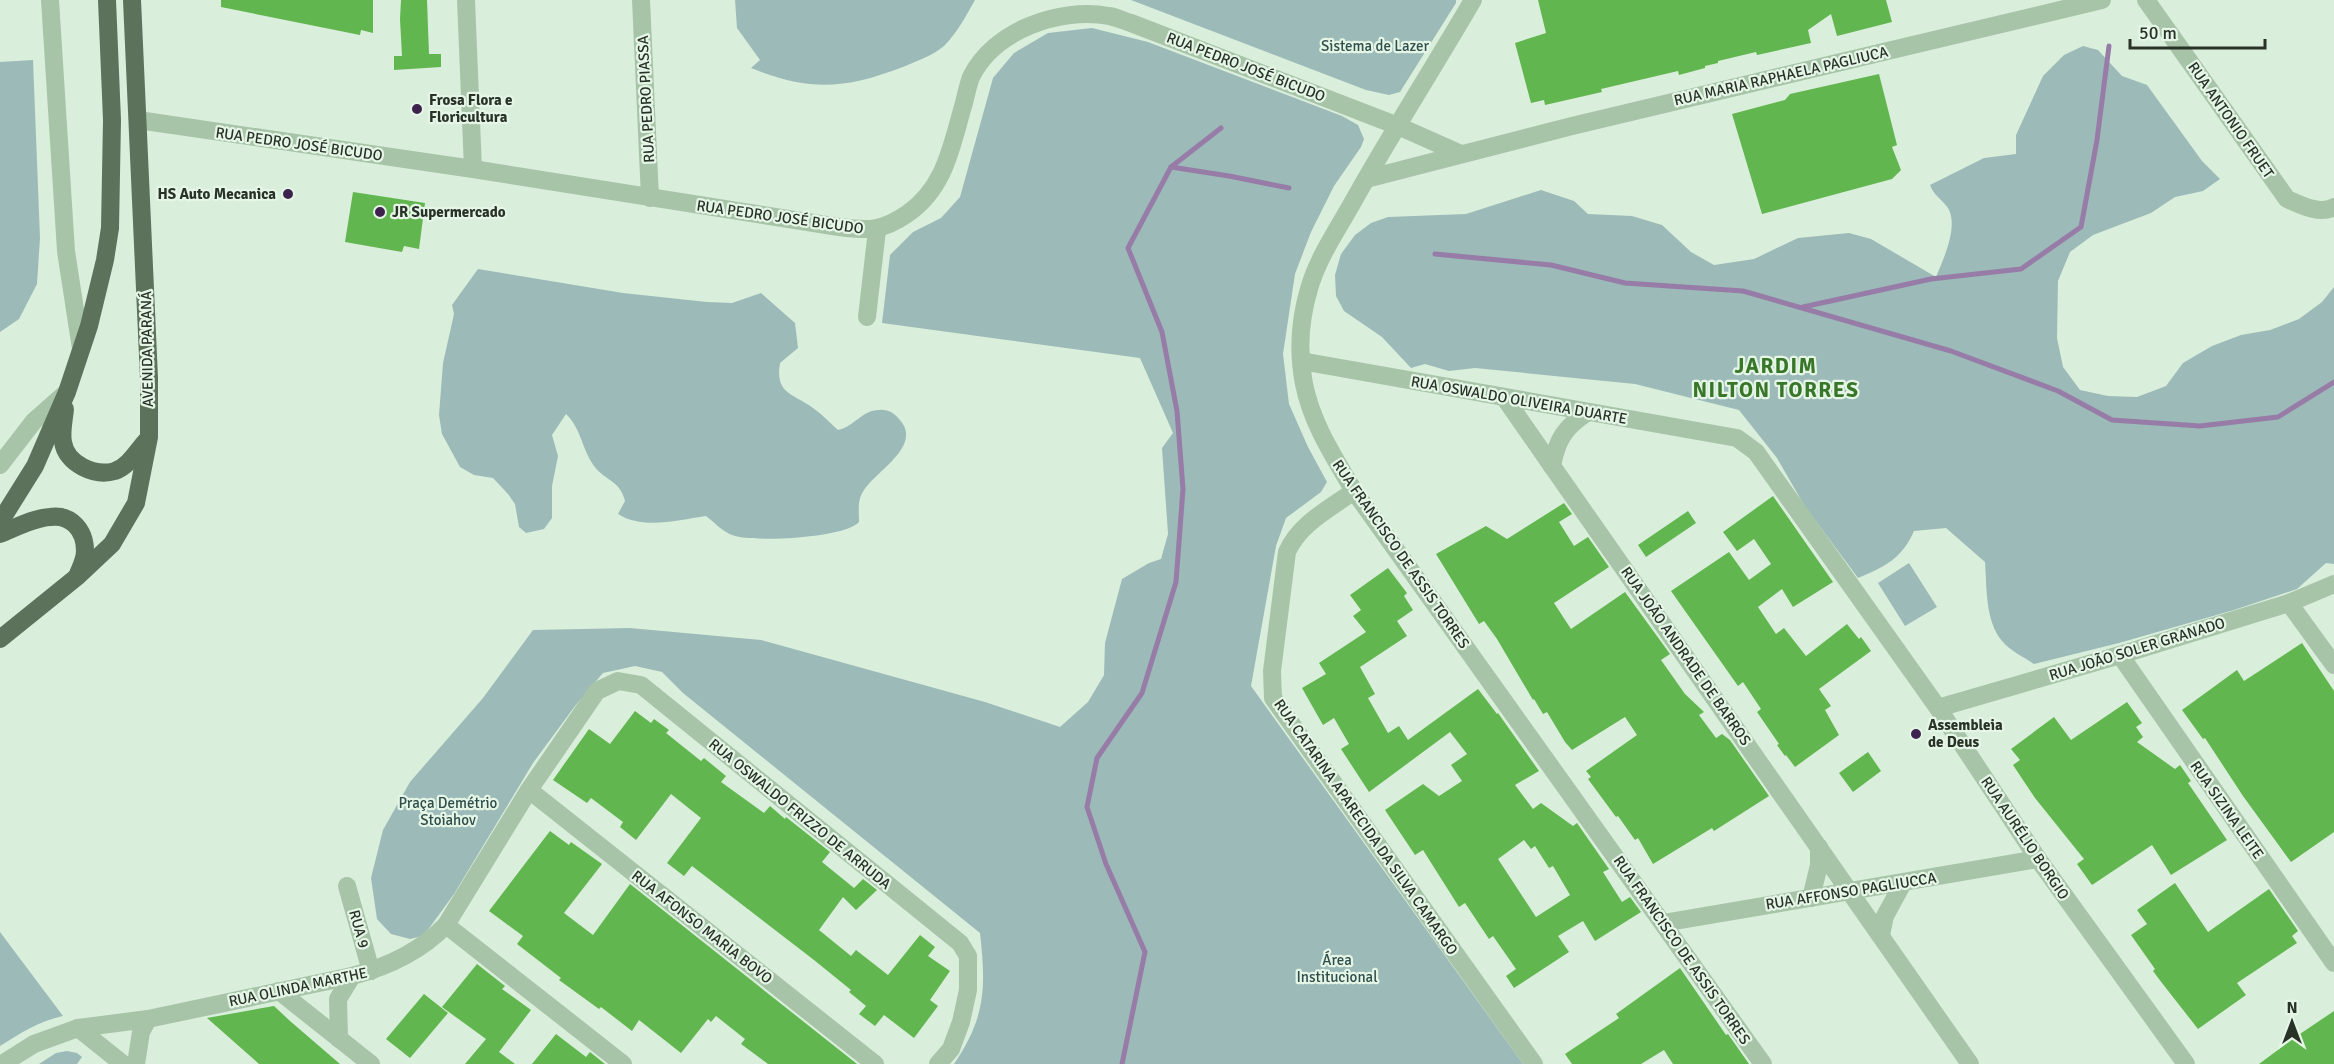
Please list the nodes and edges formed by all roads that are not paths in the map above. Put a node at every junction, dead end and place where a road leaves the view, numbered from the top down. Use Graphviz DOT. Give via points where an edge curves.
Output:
graph roads {
  1 [pos="50,0"];
  2 [pos="107,0"];
  3 [pos="132,0"];
  4 [pos="466,0"];
  5 [pos="641,0"];
  6 [pos="1473,0"];
  7 [pos="2102,0"];
  8 [pos="2146,0"];
  9 [pos="138,120"];
  10 [pos="1398,126"];
  11 [pos="1461,154"];
  12 [pos="473,169"];
  13 [pos="1366,178"];
  14 [pos="650,198"];
  15 [pos="2334,207"];
  16 [pos="877,230"];
  17 [pos="867,317"];
  18 [pos="81,350"];
  19 [pos="1301,361"];
  20 [pos="67,392"];
  21 [pos="1504,398"];
  22 [pos="1588,412"];
  23 [pos="149,437"];
  24 [pos="1737,438"];
  25 [pos="0,465"];
  26 [pos="1552,466"];
  27 [pos="1354,491"];
  28 [pos="0,522"];
  29 [pos="0,534"];
  30 [pos="78,576"];
  31 [pos="2334,584"];
  32 [pos="2289,603"];
  33 [pos="0,639"];
  34 [pos="2120,656"];
  35 [pos="2334,665"];
  36 [pos="641,685"];
  37 [pos="1938,708"];
  38 [pos="529,790"];
  39 [pos="1819,847"];
  40 [pos="2038,859"];
  41 [pos="1903,883"];
  42 [pos="347,886"];
  43 [pos="1851,892"];
  44 [pos="1811,898"];
  45 [pos="1664,923"];
  46 [pos="446,925"];
  47 [pos="1881,935"];
  48 [pos="2334,963"];
  49 [pos="371,971"];
  50 [pos="352,976"];
  51 [pos="279,991"];
  52 [pos="148,1020"];
  53 [pos="78,1028"];
  54 [pos="339,1039"];
  55 [pos="2,1064"];
  56 [pos="123,1064"];
  57 [pos="136,1064"];
  58 [pos="371,1064"];
  59 [pos="623,1064"];
  60 [pos="875,1064"];
  61 [pos="938,1064"];
  62 [pos="1534,1064"];
  63 [pos="1763,1064"];
  64 [pos="1970,1064"];
  65 [pos="2186,1064"];
  1 -- 18 [label="street" via="66,251"];
  2 -- 18 [label="main road" via="112,120 110,228 98,292"];
  3 -- 9 [label="main road, AVENIDA PARANÁ"];
  4 -- 12 [label="street"];
  5 -- 14 [label="street, RUA PEDRO PIASSA"];
  6 -- 10 [label="street, RUA FRANCISCO DE ASSIS TORRES"];
  7 -- 11 [label="street, RUA MARIA RAPHAELA PAGLIUCA"];
  8 -- 15 [label="street, RUA ANTONIO FRUET" via="2287,199 2308,209"];
  9 -- 12 [label="street, RUA PEDRO JOSÉ BICUDO"];
  9 -- 23 [label="main road, AVENIDA PARANÁ"];
  10 -- 11 [label="street"];
  10 -- 13 [label="street, RUA FRANCISCO DE ASSIS TORRES"];
  10 -- 16 [label="street, RUA PEDRO JOSÉ BICUDO" via="1110,16 1063,16 1022,30 985,58 971,77 945,167 935,188 922,204"];
  11 -- 13 [label="street, RUA MARIA RAPHAELA PAGLIUCA"];
  12 -- 14 [label="street, RUA PEDRO JOSÉ BICUDO"];
  13 -- 19 [label="street, RUA FRANCISCO DE ASSIS TORRES" via="1319,261 1309,289 1302,317"];
  14 -- 16 [label="street, RUA PEDRO JOSÉ BICUDO"];
  16 -- 17 [label="street"];
  18 -- 20 [label="main road"];
  19 -- 21 [label="street, RUA OSWALDO OLIVEIRA DUARTE"];
  19 -- 27 [label="street, RUA FRANCISCO DE ASSIS TORRES" via="1304,385 1323,439"];
  20 -- 23 [label="main road" via="62,442 75,464 102,472 116,471"];
  20 -- 25 [label="street" via="34,421"];
  20 -- 28 [label="main road" via="35,466"];
  21 -- 22 [label="street, RUA OSWALDO OLIVEIRA DUARTE"];
  21 -- 26 [label="street, RUA JOÃO ANDRADE DE BARROS"];
  22 -- 24 [label="street, RUA OSWALDO OLIVEIRA DUARTE"];
  22 -- 26 [label="street" via="1570,423 1556,446"];
  23 -- 30 [label="main road, AVENIDA PARANÁ" via="136,503 112,544"];
  24 -- 37 [label="street, RUA AURÉLIO BORGIO" via="1756,452"];
  26 -- 39 [label="street, RUA JOÃO ANDRADE DE BARROS"];
  27 -- 45 [label="street, RUA FRANCISCO DE ASSIS TORRES"];
  27 -- 62 [label="street, RUA CATARINA APARECIDA DA SILVA CAMARGO" via="1303,528 1287,552 1272,671 1273,698"];
  29 -- 30 [label="main road" via="47,517 63,516 77,525 83,540 85,553"];
  30 -- 33 [label="main road, AVENIDA PARANÁ"];
  31 -- 32 [label="street, RUA JOÃO SOLER GRANADO"];
  32 -- 34 [label="street, RUA JOÃO SOLER GRANADO"];
  32 -- 35 [label="street"];
  34 -- 37 [label="street, RUA JOÃO SOLER GRANADO"];
  34 -- 48 [label="street, RUA SIZINA LEITE"];
  36 -- 38 [label="street, RUA OLINDA MARTHE" via="618,681 597,691"];
  36 -- 61 [label="street, RUA OSWALDO FRIZZO DE ARRUDA" via="960,943 968,956 968,990 951,1049"];
  37 -- 40 [label="street, RUA AURÉLIO BORGIO"];
  38 -- 46 [label="street, RUA OLINDA MARTHE"];
  38 -- 60 [label="street, RUA AFONSO MARIA BOVO"];
  39 -- 43 [label="street, RUA JOÃO ANDRADE DE BARROS"];
  39 -- 44 [label="street"];
  40 -- 41 [label="street, RUA AFFONSO PAGLIUCCA"];
  40 -- 65 [label="street, RUA AURÉLIO BORGIO"];
  41 -- 43 [label="street, RUA AFFONSO PAGLIUCCA"];
  41 -- 47 [label="street"];
  42 -- 49 [label="street, RUA 9"];
  43 -- 44 [label="street, RUA AFFONSO PAGLIUCCA"];
  43 -- 47 [label="street, RUA JOÃO ANDRADE DE BARROS"];
  44 -- 45 [label="street, RUA AFFONSO PAGLIUCCA"];
  45 -- 63 [label="street, RUA FRANCISCO DE ASSIS TORRES"];
  46 -- 49 [label="street, RUA OLINDA MARTHE" via="431,941"];
  46 -- 59 [label="street"];
  47 -- 64 [label="street, RUA JOÃO ANDRADE DE BARROS"];
  49 -- 50 [label="street, RUA OLINDA MARTHE"];
  50 -- 51 [label="street, RUA OLINDA MARTHE"];
  50 -- 54 [label="street" via="338,999"];
  51 -- 52 [label="street, RUA OLINDA MARTHE"];
  51 -- 54 [label="street"];
  52 -- 53 [label="street, RUA OLINDA MARTHE"];
  52 -- 57 [label="street" via="141,1032"];
  53 -- 55 [label="street, RUA OLINDA MARTHE" via="34,1044"];
  53 -- 56 [label="street"];
  54 -- 58 [label="street"];
}
